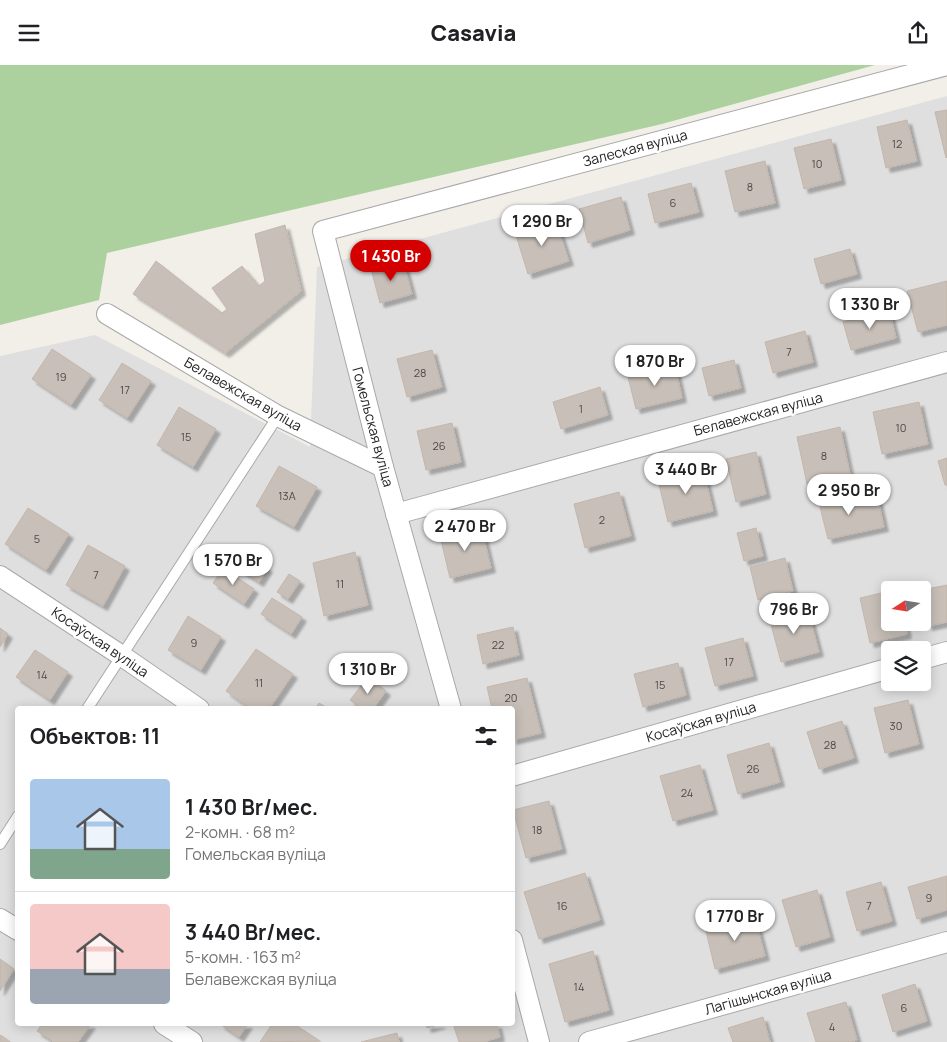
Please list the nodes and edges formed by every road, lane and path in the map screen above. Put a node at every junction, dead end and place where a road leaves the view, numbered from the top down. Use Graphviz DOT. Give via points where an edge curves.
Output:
graph roads {
  1 [pos="947,65"];
  2 [pos="323,231"];
  3 [pos="107,315"];
  4 [pos="947,363"];
  5 [pos="278,416"];
  6 [pos="384,467"];
  7 [pos="396,514"];
  8 [pos="0,576"];
  9 [pos="947,652"];
  10 [pos="122,655"];
  11 [pos="931,656"];
  12 [pos="881,671"];
  13 [pos="89,706"];
  14 [pos="195,706"];
  15 [pos="450,706"];
  16 [pos="515,775"];
  17 [pos="15,821"];
  18 [pos="0,843"];
  19 [pos="0,919"];
  20 [pos="15,928"];
  21 [pos="947,942"];
  22 [pos="515,951"];
  23 [pos="167,1026"];
  24 [pos="192,1042"];
  25 [pos="539,1042"];
  26 [pos="590,1042"];
  1 -- 2 [label="street, Залеская вуліца"];
  2 -- 6 [label="street, Гомельская вуліца"];
  3 -- 5 [label="street, Белавежская вуліца"];
  4 -- 7 [label="street, Белавежская вуліца"];
  5 -- 6 [label="street, Белавежская вуліца"];
  5 -- 10 [label="lane"];
  6 -- 7 [label="street, Гомельская вуліца"];
  7 -- 15 [label="street, Гомельская вуліца"];
  8 -- 10 [label="street, Косаўская вуліца"];
  9 -- 11 [label="street"];
  10 -- 13 [label="lane"];
  10 -- 14 [label="street, Косаўская вуліца"];
  12 -- 16 [label="street, Косаўская вуліца"];
  17 -- 18 [label="lane"];
  19 -- 20 [label="street"];
  21 -- 26 [label="street, Лагішынская вуліца"];
  22 -- 25 [label="street"];
  23 -- 24 [label="street"];
}
